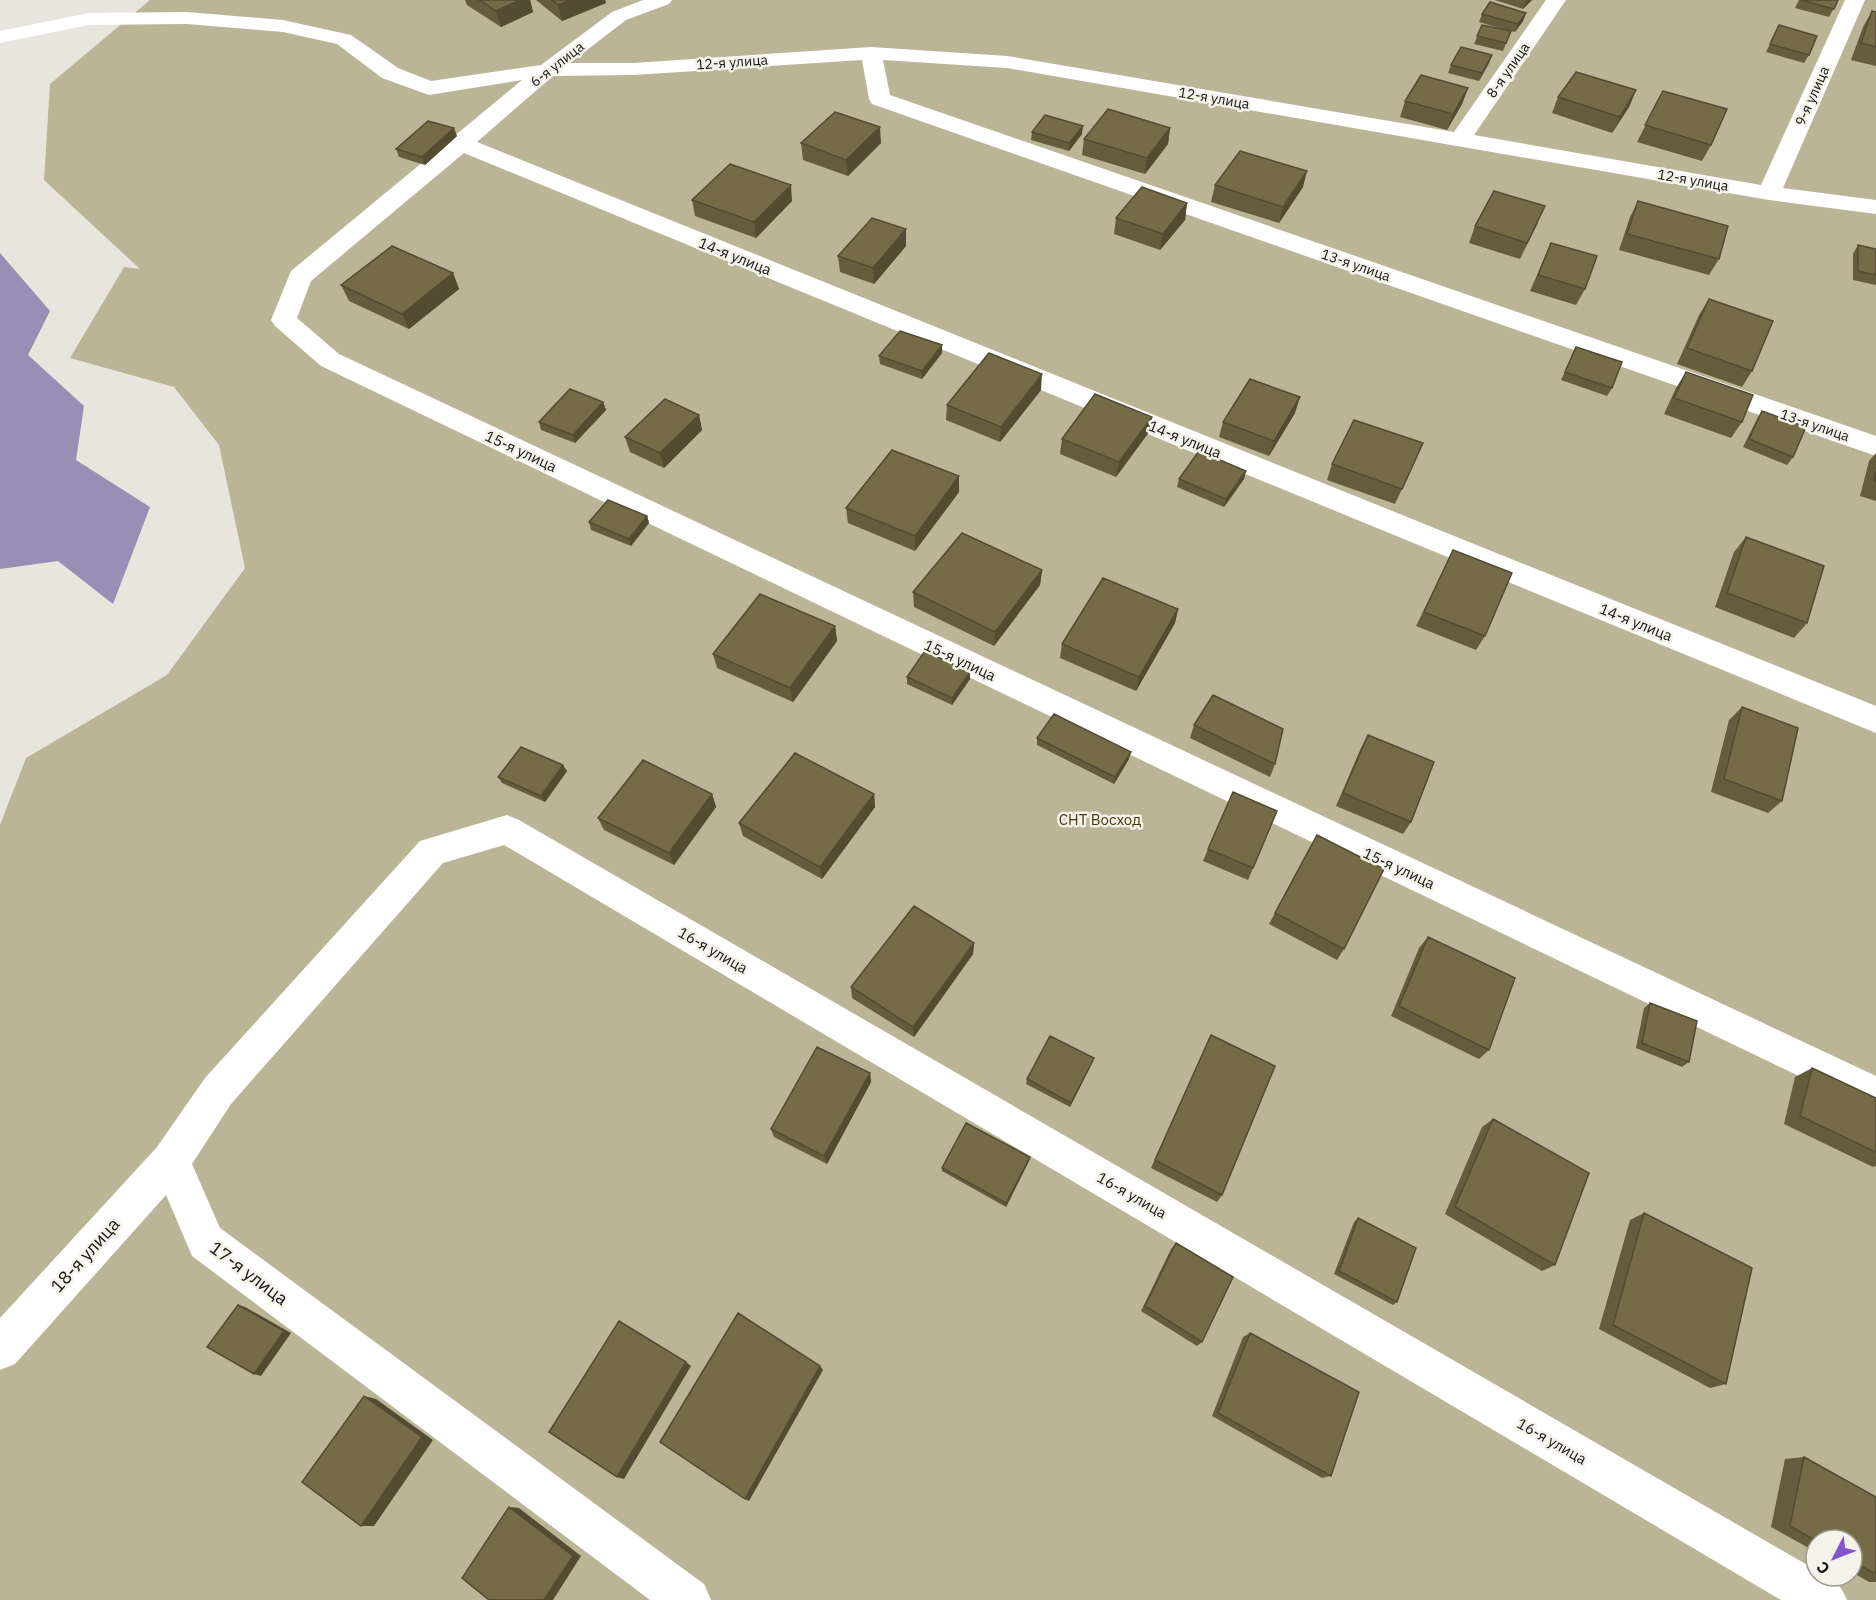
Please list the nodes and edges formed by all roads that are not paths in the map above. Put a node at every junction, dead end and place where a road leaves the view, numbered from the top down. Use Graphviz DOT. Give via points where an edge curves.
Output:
graph roads {
  1 [pos="662,0"];
  2 [pos="1556,0"];
  3 [pos="1855,0"];
  4 [pos="0,37"];
  5 [pos="871,53"];
  6 [pos="547,70"];
  7 [pos="1460,139"];
  8 [pos="461,144"];
  9 [pos="1769,193"];
  10 [pos="1876,207"];
  11 [pos="1876,446"];
  12 [pos="1876,720"];
  13 [pos="1876,1095"];
  14 [pos="171,1161"];
  15 [pos="0,1350"];
  16 [pos="688,1600"];
  17 [pos="1824,1600"];
  1 -- 6 [label="street, 6-я улица" via="619,16"];
  2 -- 7 [label="street, 8-я улица"];
  3 -- 9 [label="street, 9-я улица"];
  4 -- 6 [label="street, 12-я улица" via="89,19 187,18 284,26 344,39 390,73 429,88"];
  5 -- 6 [label="street, 12-я улица" via="634,69"];
  5 -- 7 [label="street, 12-я улица" via="1007,62"];
  5 -- 11 [label="street, 13-я улица" via="880,99"];
  6 -- 8 [label="street, 6-я улица"];
  7 -- 9 [label="street, 12-я улица"];
  8 -- 12 [label="street, 14-я улица"];
  8 -- 13 [label="street, 15-я улица" via="300,277 284,320 330,360"];
  9 -- 10 [label="street, 12-я улица"];
  14 -- 15 [label="street, 18-я улица"];
  14 -- 16 [label="street, 17-я улица" via="206,1242"];
  14 -- 17 [label="street, 16-я улица" via="218,1091 432,851 507,830"];
}
